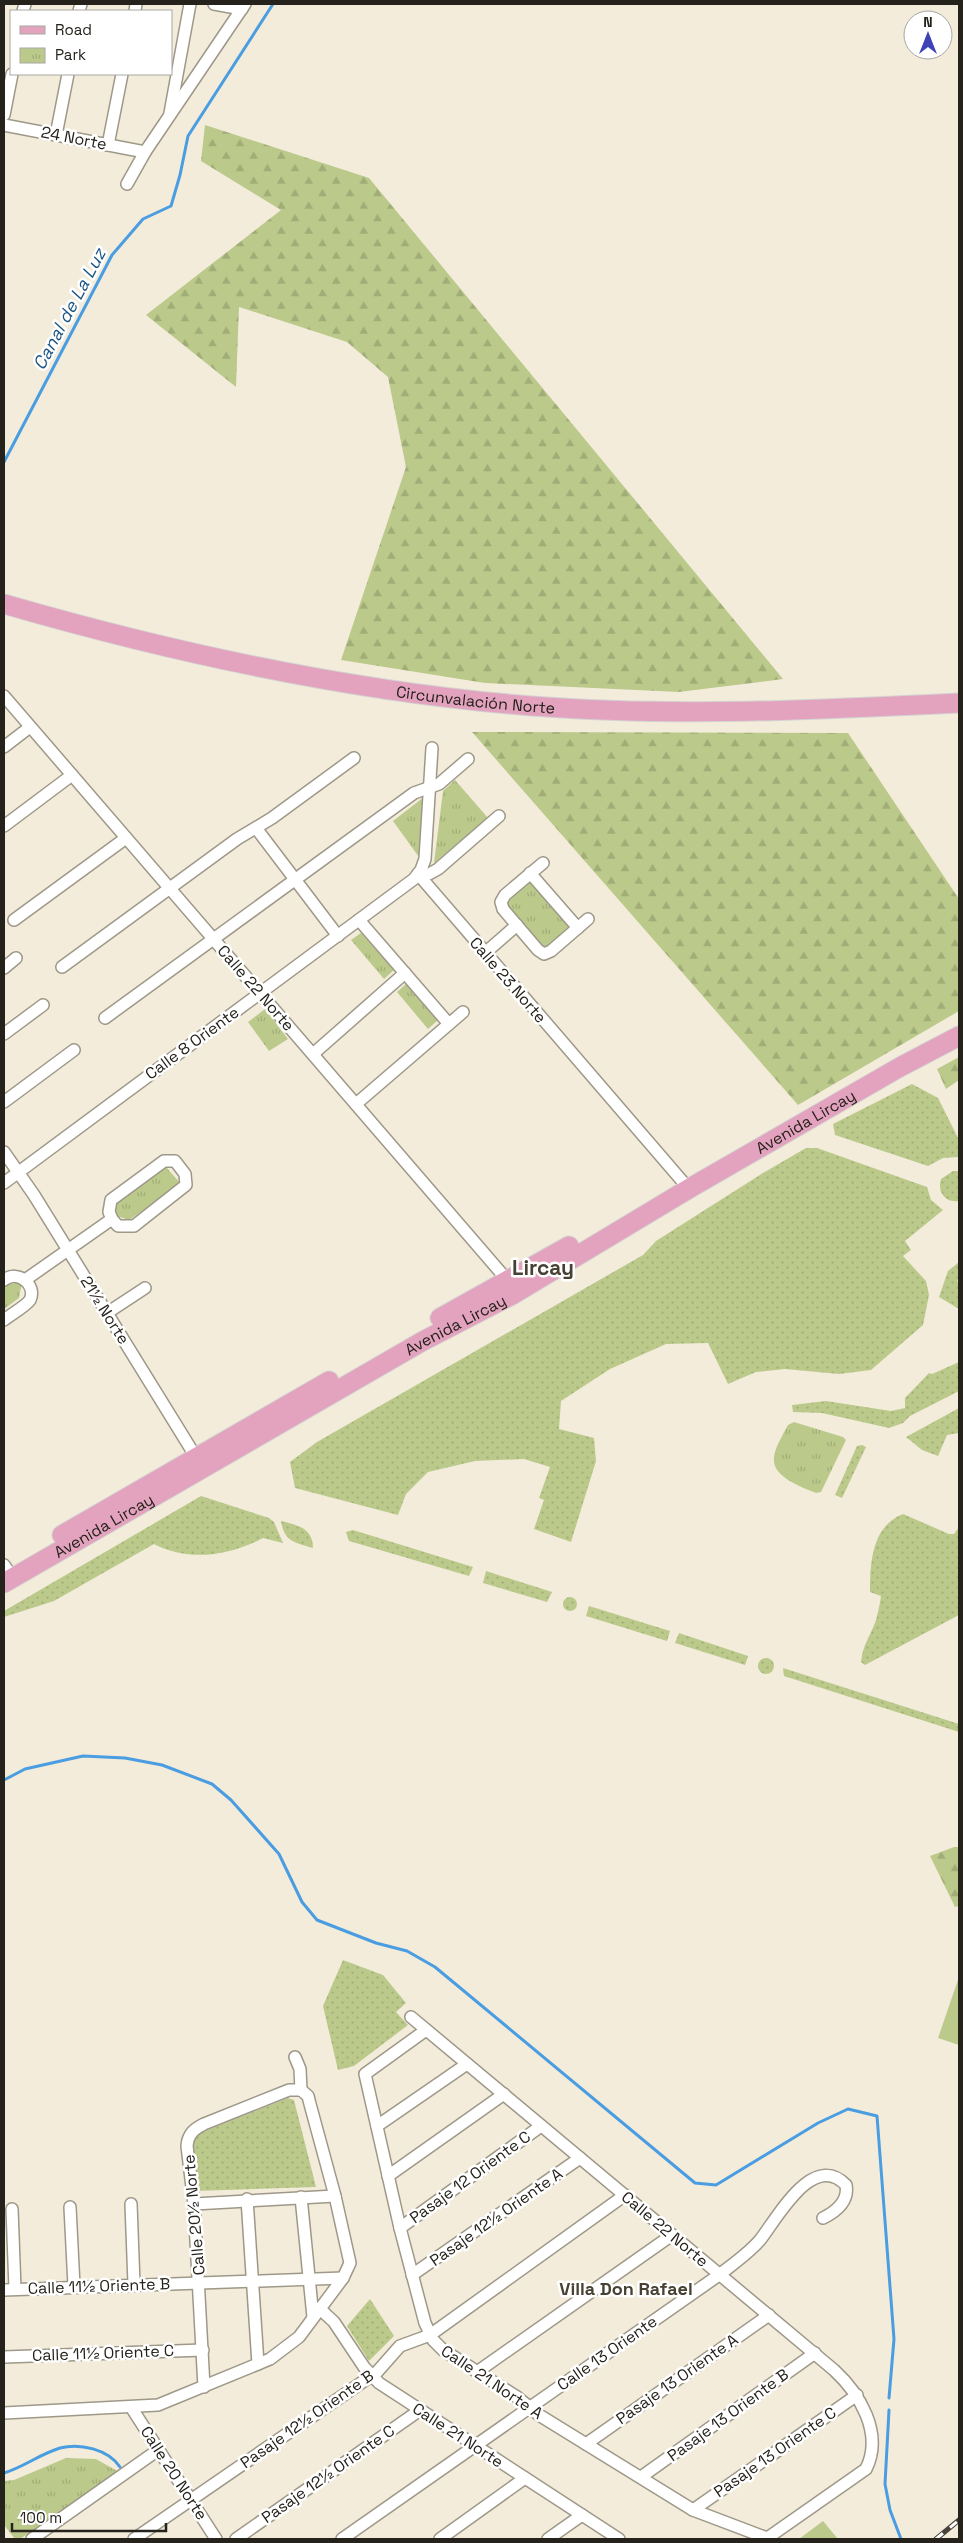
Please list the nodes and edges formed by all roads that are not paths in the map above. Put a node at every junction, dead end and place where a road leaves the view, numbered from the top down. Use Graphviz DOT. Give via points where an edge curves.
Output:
graph roads {
  1 [pos="190,4"];
  2 [pos="214,4"];
  3 [pos="243,6"];
  4 [pos="12,75"];
  5 [pos="68,75"];
  6 [pos="122,75"];
  7 [pos="4,115"];
  8 [pos="169,117"];
  9 [pos="4,125"];
  10 [pos="56,135"];
  11 [pos="108,145"];
  12 [pos="145,152"];
  13 [pos="127,184"];
  14 [pos="4,604"];
  15 [pos="4,696"];
  16 [pos="959,703"];
  17 [pos="30,727"];
  18 [pos="4,747"];
  19 [pos="432,748"];
  20 [pos="354,758"];
  21 [pos="468,759"];
  22 [pos="72,775"];
  23 [pos="429,787"];
  24 [pos="499,816"];
  25 [pos="4,826"];
  26 [pos="256,828"];
  27 [pos="126,838"];
  28 [pos="543,863"];
  29 [pos="530,873"];
  30 [pos="418,874"];
  31 [pos="296,880"];
  32 [pos="170,888"];
  33 [pos="588,919"];
  34 [pos="14,920"];
  35 [pos="359,920"];
  36 [pos="516,925"];
  37 [pos="578,928"];
  38 [pos="338,936"];
  39 [pos="214,940"];
  40 [pos="485,953"];
  41 [pos="16,958"];
  42 [pos="62,967"];
  43 [pos="4,968"];
  44 [pos="405,973"];
  45 [pos="260,993"];
  46 [pos="43,1005"];
  47 [pos="463,1012"];
  48 [pos="105,1018"];
  49 [pos="449,1024"];
  50 [pos="959,1026"];
  51 [pos="4,1034"];
  52 [pos="959,1036"];
  53 [pos="74,1050"];
  54 [pos="313,1054"];
  55 [pos="4,1102"];
  56 [pos="356,1104"];
  57 [pos="4,1152"];
  58 [pos="18,1172"];
  59 [pos="4,1182"];
  60 [pos="683,1182"];
  61 [pos="112,1219"];
  62 [pos="67,1249"];
  63 [pos="4,1280"];
  64 [pos="25,1280"];
  65 [pos="145,1288"];
  66 [pos="510,1288"];
  67 [pos="107,1313"];
  68 [pos="4,1320"];
  69 [pos="199,1462"];
  70 [pos="6,1573"];
  71 [pos="410,2017"];
  72 [pos="426,2030"];
  73 [pos="295,2057"];
  74 [pos="467,2064"];
  75 [pos="302,2090"];
  76 [pos="504,2094"];
  77 [pos="377,2126"];
  78 [pos="541,2126"];
  79 [pos="580,2158"];
  80 [pos="388,2176"];
  81 [pos="625,2195"];
  82 [pos="335,2196"];
  83 [pos="302,2197"];
  84 [pos="247,2200"];
  85 [pos="131,2204"];
  86 [pos="194,2204"];
  87 [pos="70,2207"];
  88 [pos="12,2209"];
  89 [pos="823,2218"];
  90 [pos="400,2228"];
  91 [pos="672,2235"];
  92 [pos="719,2274"];
  93 [pos="412,2275"];
  94 [pos="344,2278"];
  95 [pos="308,2279"];
  96 [pos="252,2282"];
  97 [pos="200,2283"];
  98 [pos="134,2284"];
  99 [pos="74,2286"];
  100 [pos="10,2289"];
  101 [pos="316,2312"];
  102 [pos="769,2315"];
  103 [pos="430,2334"];
  104 [pos="203,2350"];
  105 [pos="815,2353"];
  106 [pos="4,2357"];
  107 [pos="258,2364"];
  108 [pos="478,2372"];
  109 [pos="371,2376"];
  110 [pos="204,2387"];
  111 [pos="857,2394"];
  112 [pos="131,2407"];
  113 [pos="530,2408"];
  114 [pos="420,2410"];
  115 [pos="4,2413"];
  116 [pos="586,2444"];
  117 [pos="474,2446"];
  118 [pos="158,2450"];
  119 [pos="641,2477"];
  120 [pos="525,2478"];
  121 [pos="191,2500"];
  122 [pos="692,2510"];
  123 [pos="582,2516"];
  124 [pos="32,2539"];
  125 [pos="134,2539"];
  126 [pos="216,2539"];
  127 [pos="236,2539"];
  128 [pos="342,2539"];
  129 [pos="440,2539"];
  130 [pos="548,2539"];
  131 [pos="618,2539"];
  132 [pos="767,2539"];
  1 -- 8 [label="street"];
  2 -- 3 [label="street"];
  3 -- 8 [label="street"];
  4 -- 7 [label="street"];
  5 -- 10 [label="street"];
  6 -- 11 [label="street"];
  8 -- 12 [label="street"];
  9 -- 10 [label="street, 24 Norte"];
  10 -- 11 [label="street, 24 Norte"];
  11 -- 12 [label="street, 24 Norte"];
  12 -- 13 [label="street"];
  14 -- 16 [label="main road, Circunvalación Norte" via="143,643 259,669 481,702 595,710 701,712"];
  15 -- 17 [label="street, Calle 22 Norte"];
  17 -- 18 [label="street"];
  17 -- 22 [label="street, Calle 22 Norte"];
  19 -- 23 [label="street"];
  20 -- 26 [label="street"];
  21 -- 23 [label="street" via="439,784"];
  22 -- 25 [label="street"];
  22 -- 27 [label="street, Calle 22 Norte"];
  23 -- 30 [label="street" via="425,859"];
  23 -- 31 [label="street" via="414,793"];
  24 -- 30 [label="street, Calle 8 Oriente" via="438,869 430,874"];
  26 -- 31 [label="street"];
  26 -- 32 [label="street" via="237,838"];
  27 -- 32 [label="street, Calle 22 Norte"];
  27 -- 34 [label="street"];
  28 -- 29 [label="street"];
  29 -- 36 [label="street" via="501,902"];
  29 -- 37 [label="street"];
  30 -- 35 [label="street, Calle 8 Oriente"];
  30 -- 40 [label="street, Calle 23 Norte"];
  31 -- 38 [label="street"];
  31 -- 39 [label="street"];
  32 -- 39 [label="street, Calle 22 Norte"];
  32 -- 42 [label="street"];
  33 -- 37 [label="street"];
  35 -- 38 [label="street, Calle 8 Oriente"];
  35 -- 44 [label="street"];
  36 -- 37 [label="street" via="544,954"];
  36 -- 40 [label="street"];
  38 -- 45 [label="street, Calle 8 Oriente"];
  39 -- 45 [label="street, Calle 22 Norte"];
  39 -- 48 [label="street"];
  40 -- 60 [label="street, Calle 23 Norte"];
  41 -- 43 [label="street"];
  44 -- 49 [label="street"];
  44 -- 54 [label="street"];
  45 -- 54 [label="street, Calle 22 Norte"];
  45 -- 58 [label="street, Calle 8 Oriente"];
  46 -- 51 [label="street"];
  47 -- 49 [label="street"];
  49 -- 56 [label="street"];
  50 -- 60 [label="main road, Avenida Lircay" via="870,1073"];
  52 -- 66 [label="main road, Avenida Lircay"];
  53 -- 55 [label="street"];
  54 -- 56 [label="street, Calle 22 Norte"];
  56 -- 66 [label="street, Calle 22 Norte"];
  57 -- 58 [label="street, 21½ Norte"];
  58 -- 59 [label="street, Calle 8 Oriente"];
  58 -- 62 [label="street, 21½ Norte"];
  60 -- 66 [label="main road, Avenida Lircay"];
  61 -- 61 [label="street" via="111,1200 164,1161 175,1161 186,1174 186,1185 134,1226 118,1226"];
  61 -- 62 [label="street"];
  62 -- 64 [label="street"];
  62 -- 67 [label="street, 21½ Norte"];
  63 -- 64 [label="street" via="14,1275"];
  64 -- 68 [label="street" via="30,1290 29,1301"];
  65 -- 67 [label="street"];
  66 -- 69 [label="main road, Avenida Lircay"];
  67 -- 69 [label="street, 21½ Norte"];
  69 -- 70 [label="main road, Avenida Lircay"];
  71 -- 72 [label="street, Calle 22 Norte"];
  72 -- 74 [label="street, Calle 22 Norte"];
  72 -- 77 [label="street, Calle 21 Norte A" via="366,2074"];
  73 -- 75 [label="street"];
  74 -- 76 [label="street, Calle 22 Norte"];
  74 -- 77 [label="street"];
  75 -- 82 [label="street" via="308,2096"];
  75 -- 86 [label="street, Calle 20½ Norte" via="289,2090 194,2130 187,2146"];
  76 -- 78 [label="street, Calle 22 Norte"];
  76 -- 80 [label="street"];
  77 -- 80 [label="street, Calle 21 Norte A"];
  78 -- 79 [label="street, Calle 22 Norte"];
  78 -- 90 [label="street, Pasaje 12 Oriente C"];
  79 -- 81 [label="street, Calle 22 Norte"];
  79 -- 93 [label="street, Pasaje 12½ Oriente A"];
  80 -- 90 [label="street, Calle 21 Norte A"];
  81 -- 91 [label="street, Calle 22 Norte"];
  81 -- 103 [label="street, Pasaje 12½ Oriente B"];
  82 -- 83 [label="street"];
  82 -- 94 [label="street" via="350,2258"];
  83 -- 84 [label="street"];
  83 -- 95 [label="street"];
  84 -- 86 [label="street"];
  84 -- 96 [label="street"];
  85 -- 98 [label="street"];
  86 -- 97 [label="street, Calle 20½ Norte"];
  87 -- 99 [label="street"];
  88 -- 100 [label="street"];
  89 -- 92 [label="street, Calle 13 Oriente" via="844,2203 847,2194 846,2185 832,2175 811,2178 759,2241"];
  90 -- 93 [label="street, Calle 21 Norte A"];
  91 -- 92 [label="street, Calle 22 Norte"];
  91 -- 108 [label="street"];
  92 -- 102 [label="street, Calle 22 Norte"];
  92 -- 113 [label="street, Calle 13 Oriente"];
  93 -- 103 [label="street, Calle 21 Norte A"];
  94 -- 95 [label="street, Calle 11½ Oriente B"];
  94 -- 101 [label="street"];
  95 -- 96 [label="street, Calle 11½ Oriente B"];
  95 -- 101 [label="street"];
  96 -- 97 [label="street, Calle 11½ Oriente B"];
  96 -- 107 [label="street"];
  97 -- 98 [label="street, Calle 11½ Oriente B"];
  97 -- 104 [label="street, Calle 20½ Norte"];
  98 -- 99 [label="street, Calle 11½ Oriente B"];
  99 -- 100 [label="street, Calle 11½ Oriente B"];
  101 -- 107 [label="street" via="298,2337 282,2351"];
  101 -- 109 [label="street, Calle 21 Norte" via="334,2322"];
  102 -- 105 [label="street, Calle 22 Norte"];
  102 -- 116 [label="street, Pasaje 13 Oriente A"];
  103 -- 108 [label="street, Calle 21 Norte A" via="443,2350"];
  103 -- 109 [label="street, Pasaje 12½ Oriente B" via="400,2346"];
  104 -- 106 [label="street, Calle 11½ Oriente C"];
  104 -- 110 [label="street, Calle 20½ Norte"];
  105 -- 111 [label="street, Calle 22 Norte"];
  105 -- 119 [label="street, Pasaje 13 Oriente B"];
  107 -- 110 [label="street"];
  108 -- 113 [label="street, Calle 21 Norte A"];
  109 -- 114 [label="street, Calle 21 Norte"];
  109 -- 121 [label="street, Pasaje 12½ Oriente B"];
  110 -- 112 [label="street" via="158,2405"];
  111 -- 122 [label="street, Pasaje 13 Oriente C"];
  111 -- 132 [label="street, Calle 22 Norte" via="870,2428 871,2447 866,2469"];
  112 -- 115 [label="street"];
  112 -- 118 [label="street, Calle 20 Norte"];
  113 -- 116 [label="street, Calle 21 Norte A"];
  113 -- 117 [label="street, Calle 13 Oriente"];
  114 -- 117 [label="street, Calle 21 Norte"];
  114 -- 127 [label="street, Pasaje 12½ Oriente C"];
  116 -- 119 [label="street, Calle 21 Norte A"];
  117 -- 120 [label="street, Calle 21 Norte"];
  117 -- 128 [label="street, Calle 13 Oriente"];
  118 -- 121 [label="street, Calle 20 Norte"];
  118 -- 124 [label="street"];
  119 -- 122 [label="street, Calle 21 Norte A"];
  120 -- 123 [label="street, Calle 21 Norte"];
  120 -- 129 [label="street"];
  121 -- 125 [label="street, Pasaje 12½ Oriente B"];
  121 -- 126 [label="street, Calle 20 Norte"];
  122 -- 132 [label="street, Calle 21 Norte A"];
  123 -- 130 [label="street"];
  123 -- 131 [label="street, Calle 21 Norte"];
}
